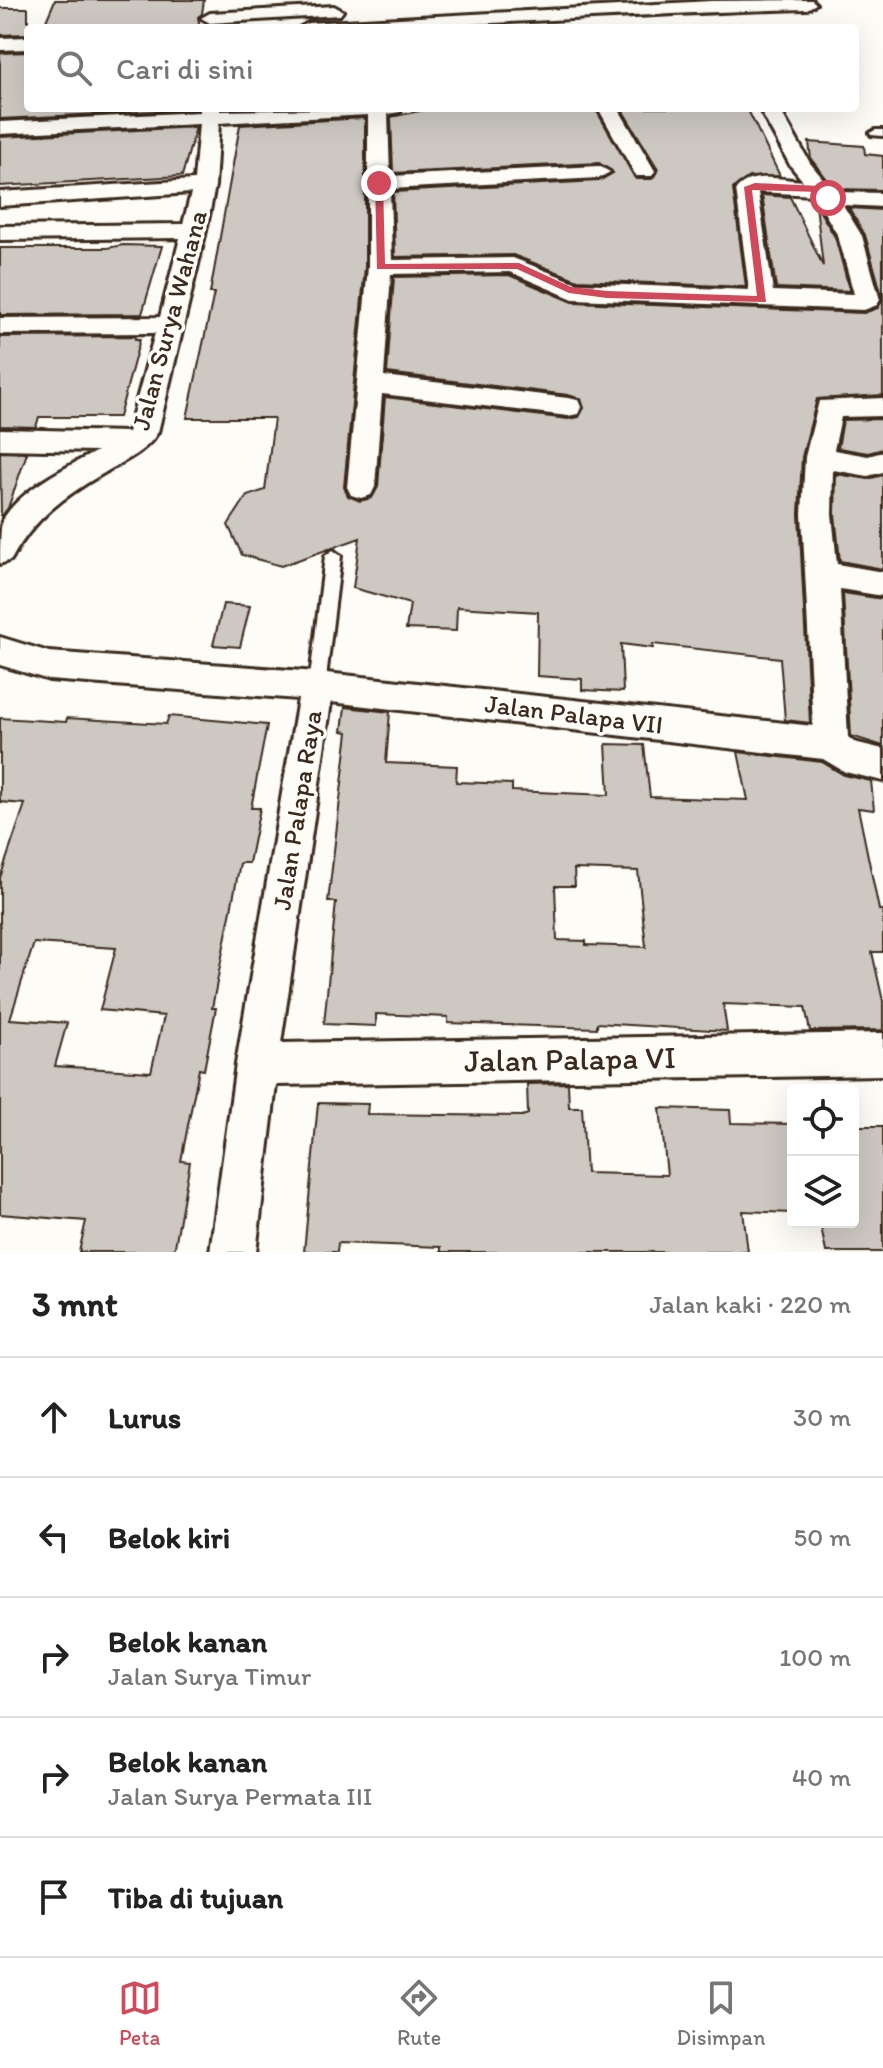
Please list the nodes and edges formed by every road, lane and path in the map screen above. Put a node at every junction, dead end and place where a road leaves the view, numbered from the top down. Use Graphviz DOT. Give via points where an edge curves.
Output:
graph roads {
  1 [pos="566,0"];
  2 [pos="709,3"];
  3 [pos="807,4"];
  4 [pos="501,10"];
  5 [pos="210,15"];
  6 [pos="351,24"];
  7 [pos="721,24"];
  8 [pos="24,43"];
  9 [pos="0,44"];
  10 [pos="210,112"];
  11 [pos="378,112"];
  12 [pos="610,112"];
  13 [pos="771,112"];
  14 [pos="0,128"];
  15 [pos="644,171"];
  16 [pos="599,172"];
  17 [pos="379,183"];
  18 [pos="204,186"];
  19 [pos="824,193"];
  20 [pos="0,199"];
  21 [pos="883,200"];
  22 [pos="195,231"];
  23 [pos="0,233"];
  24 [pos="380,267"];
  25 [pos="762,299"];
  26 [pos="171,325"];
  27 [pos="0,326"];
  28 [pos="368,383"];
  29 [pos="568,407"];
  30 [pos="883,407"];
  31 [pos="0,439"];
  32 [pos="135,442"];
  33 [pos="819,457"];
  34 [pos="883,462"];
  35 [pos="361,487"];
  36 [pos="0,552"];
  37 [pos="333,556"];
  38 [pos="820,574"];
  39 [pos="883,584"];
  40 [pos="0,651"];
  41 [pos="317,686"];
  42 [pos="831,744"];
  43 [pos="883,765"];
  44 [pos="883,1054"];
  45 [pos="257,1064"];
  46 [pos="233,1252"];
  1 -- 4 [label="street"];
  2 -- 3 [label="street"];
  2 -- 4 [label="street"];
  2 -- 7 [label="street"];
  4 -- 5 [label="street"];
  4 -- 6 [label="street"];
  8 -- 9 [label="street"];
  10 -- 14 [label="street"];
  10 -- 18 [label="street, Jalan Surya Wahana"];
  11 -- 17 [label="street"];
  12 -- 15 [label="street"];
  13 -- 19 [label="street"];
  16 -- 17 [label="street"];
  17 -- 24 [label="street"];
  18 -- 20 [label="street"];
  18 -- 22 [label="street, Jalan Surya Wahana"];
  19 -- 21 [label="street"];
  19 -- 25 [label="street" via="755,185 745,192"];
  19 -- 25 [label="street" via="850,236 868,300"];
  22 -- 23 [label="street"];
  22 -- 26 [label="street, Jalan Surya Wahana"];
  24 -- 25 [label="street" via="513,265 573,291"];
  24 -- 28 [label="street"];
  26 -- 27 [label="street"];
  26 -- 32 [label="street, Jalan Surya Wahana" via="144,432"];
  28 -- 29 [label="street"];
  28 -- 35 [label="street"];
  30 -- 33 [label="street" via="829,408"];
  31 -- 32 [label="street"];
  32 -- 36 [label="street, Jalan Surya Wahana" via="32,508 9,529"];
  33 -- 34 [label="street" via="868,466"];
  33 -- 38 [label="street"];
  37 -- 41 [label="lane"];
  38 -- 39 [label="street"];
  38 -- 42 [label="street"];
  40 -- 41 [label="street, Jalan Palapa Raya" via="49,666"];
  41 -- 42 [label="street, Jalan Palapa VII"];
  41 -- 45 [label="street, Jalan Palapa Raya"];
  42 -- 43 [label="street, Jalan Palapa VII" via="845,756"];
  44 -- 45 [label="street, Jalan Palapa VI"];
  45 -- 46 [label="street, Jalan Palapa Raya"];
}
